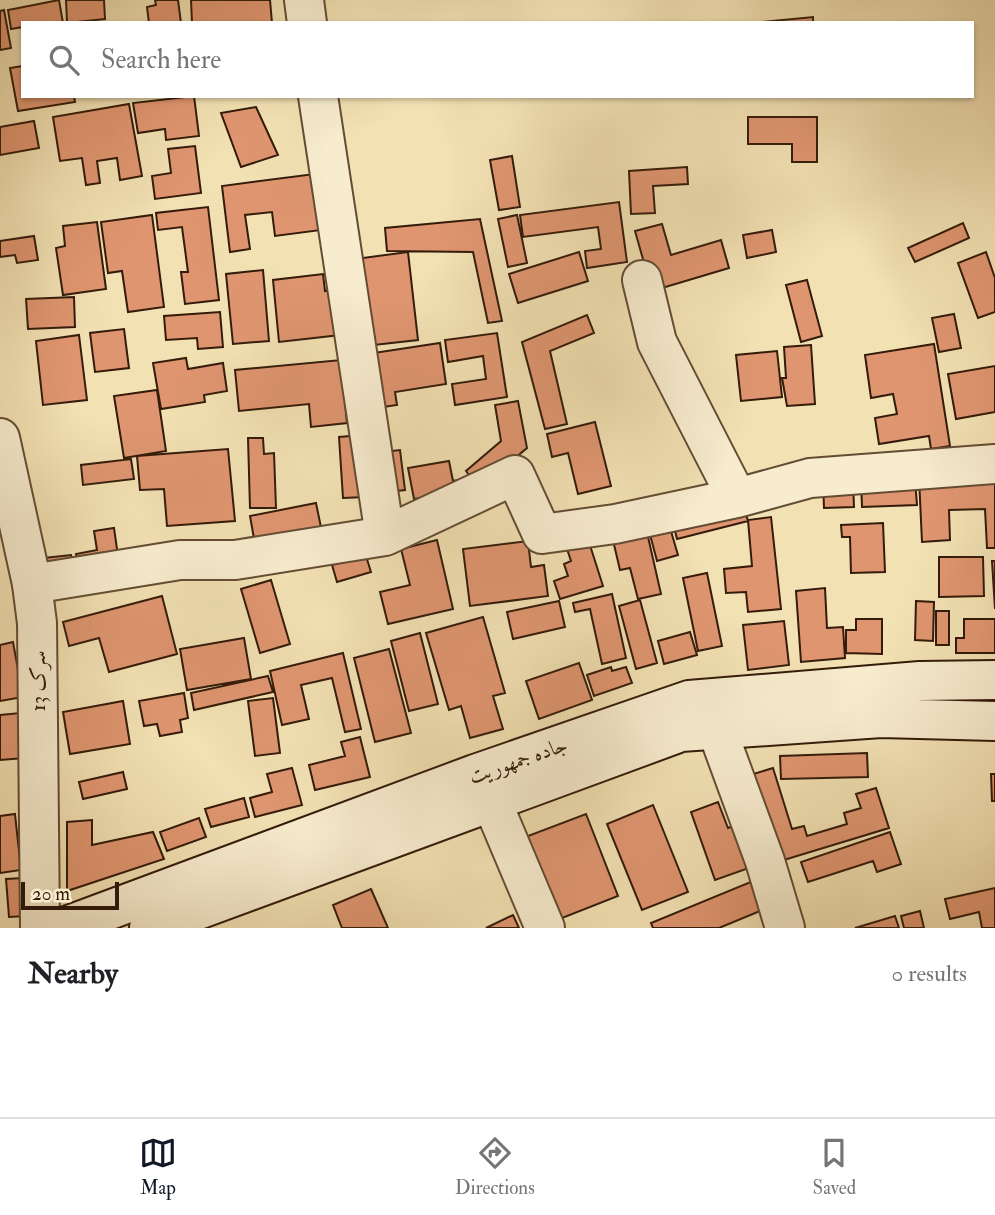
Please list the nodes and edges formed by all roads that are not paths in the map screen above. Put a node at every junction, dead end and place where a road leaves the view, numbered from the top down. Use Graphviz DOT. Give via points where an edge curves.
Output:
graph roads {
  1 [pos="304,0"];
  2 [pos="307,21"];
  3 [pos="318,98"];
  4 [pos="642,280"];
  5 [pos="0,438"];
  6 [pos="995,464"];
  7 [pos="737,498"];
  8 [pos="385,536"];
  9 [pos="32,584"];
  10 [pos="995,680"];
  11 [pos="995,721"];
  12 [pos="717,730"];
  13 [pos="482,793"];
  14 [pos="40,928"];
  15 [pos="61,928"];
  16 [pos="149,928"];
  17 [pos="545,928"];
  18 [pos="785,928"];
  1 -- 2 [label="street"];
  3 -- 8 [label="street"];
  4 -- 7 [label="street" via="657,342"];
  5 -- 9 [label="street, سرک 13"];
  6 -- 7 [label="street" via="810,478"];
  7 -- 8 [label="street" via="542,534 515,475"];
  8 -- 9 [label="street" via="235,560 180,560"];
  9 -- 14 [label="street, سرک 13" via="37,623"];
  10 -- 13 [label="street, جاده جمهوریت" via="920,681 689,700"];
  11 -- 12 [label="street, جاده جمهوریت" via="881,718"];
  12 -- 13 [label="street, جاده جمهوریت" via="681,733"];
  12 -- 18 [label="street"];
  13 -- 15 [label="street, جاده جمهوریت"];
  13 -- 16 [label="street, جاده جمهوریت"];
  13 -- 17 [label="street"];
}
